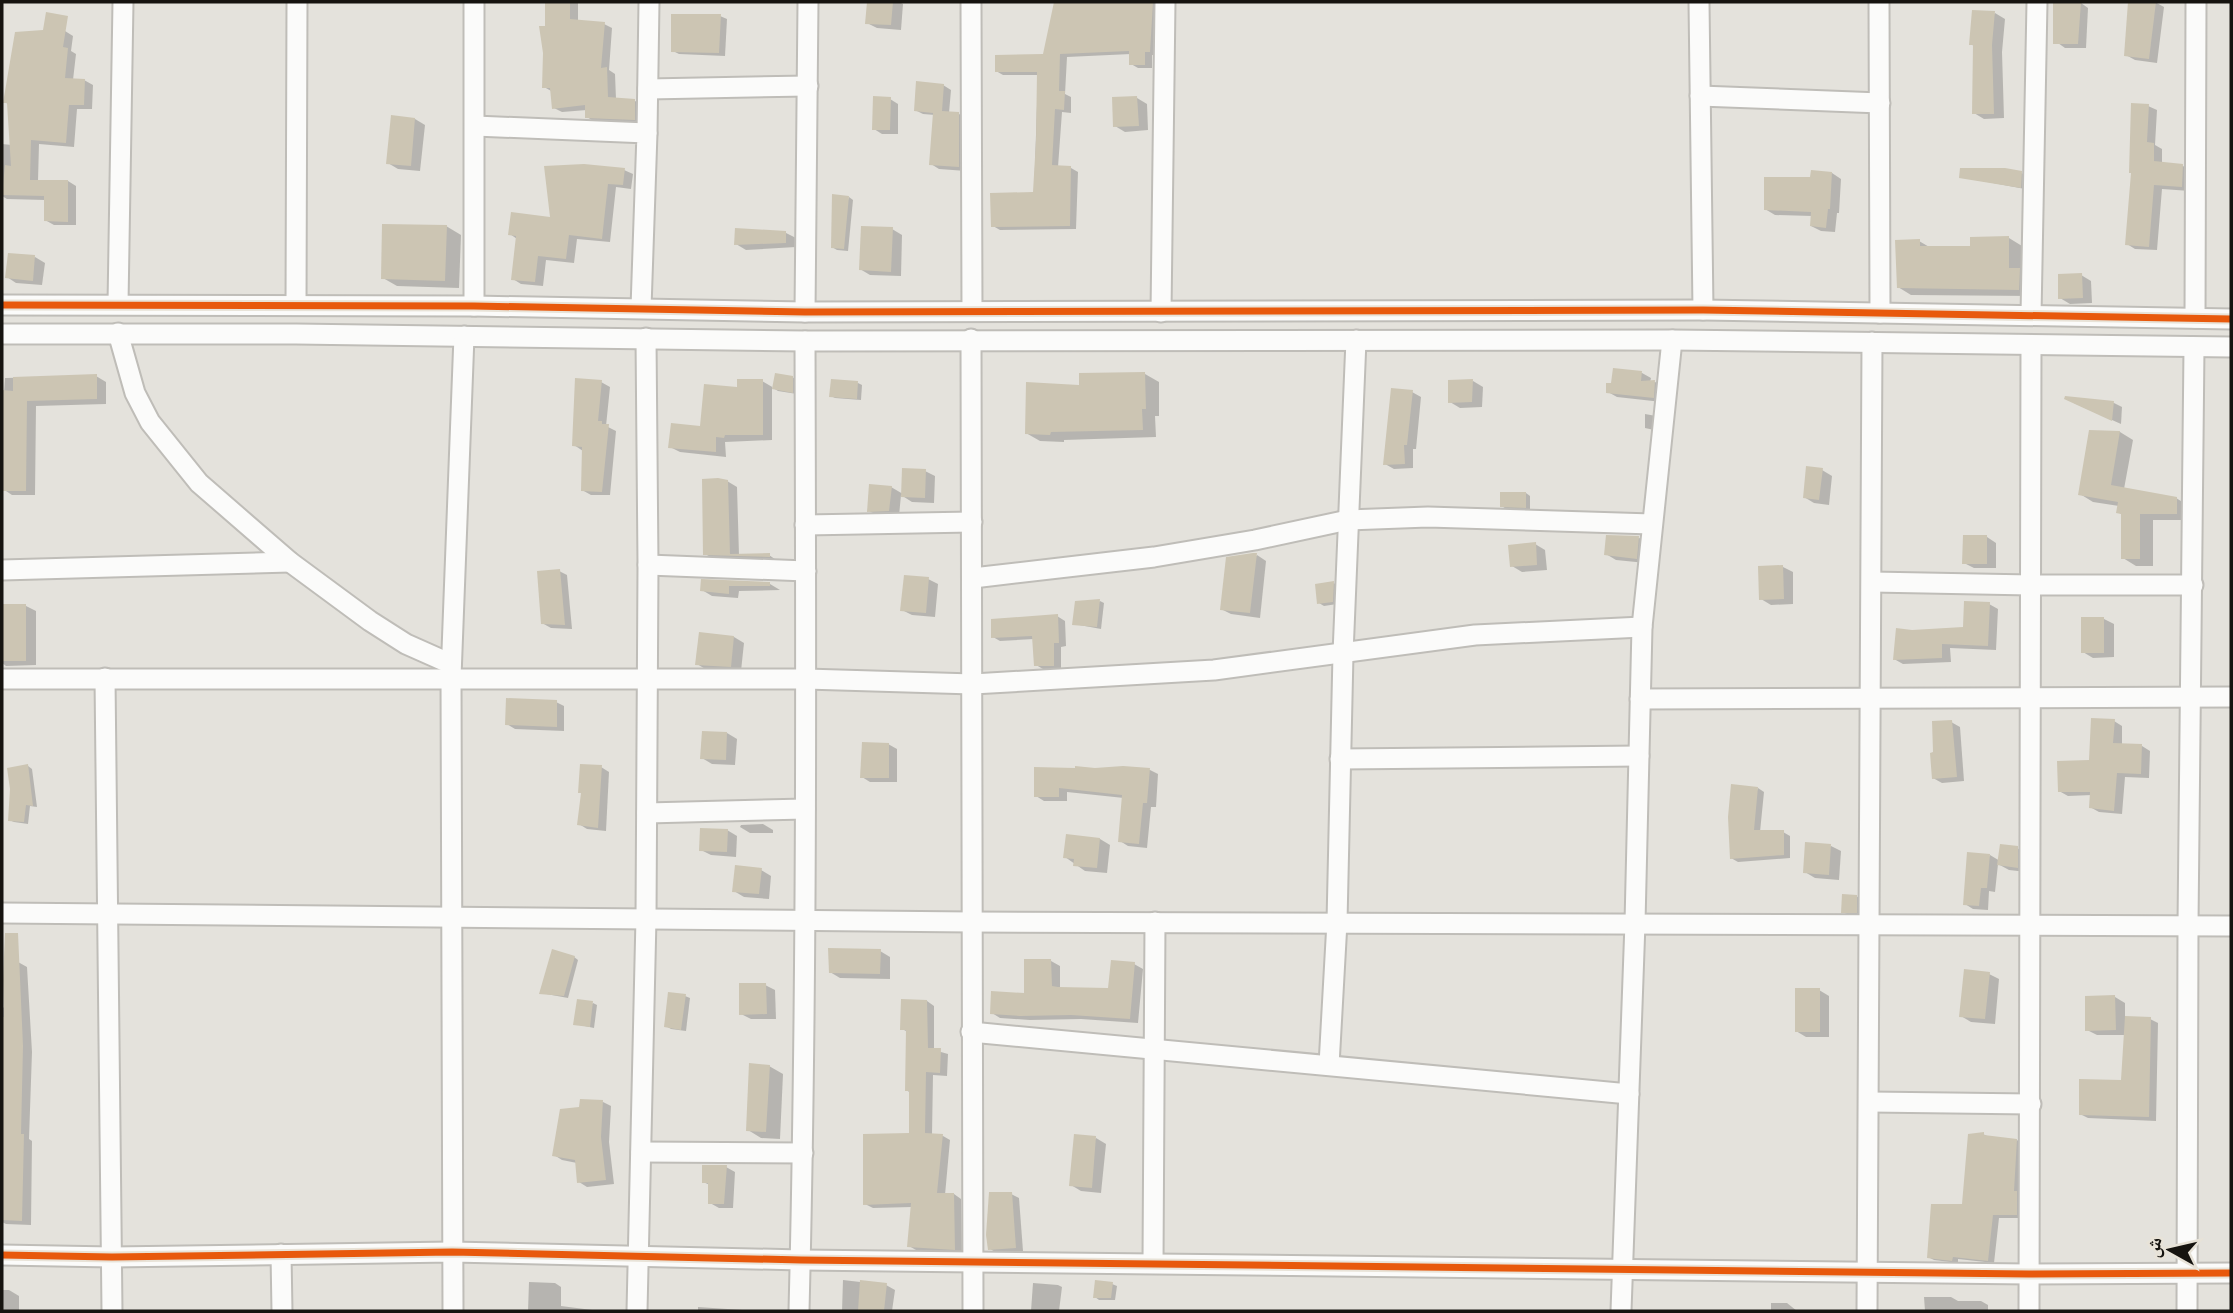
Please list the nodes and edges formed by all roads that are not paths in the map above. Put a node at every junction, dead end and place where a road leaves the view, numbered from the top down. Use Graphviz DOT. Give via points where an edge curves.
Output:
graph roads {
  1 [pos="123,2"];
  2 [pos="297,2"];
  3 [pos="474,2"];
  4 [pos="649,2"];
  5 [pos="808,2"];
  6 [pos="971,2"];
  7 [pos="1165,2"];
  8 [pos="1699,2"];
  9 [pos="1879,2"];
  10 [pos="2037,2"];
  11 [pos="2196,2"];
  12 [pos="808,86"];
  13 [pos="648,89"];
  14 [pos="1700,96"];
  15 [pos="1880,103"];
  16 [pos="475,126"];
  17 [pos="647,133"];
  18 [pos="118,304"];
  19 [pos="2,305"];
  20 [pos="296,305"];
  21 [pos="474,306"];
  22 [pos="641,308"];
  23 [pos="972,310"];
  24 [pos="1703,310"];
  25 [pos="805,312"];
  26 [pos="1161,312"];
  27 [pos="1880,313"];
  28 [pos="2031,315"];
  29 [pos="2194,318"];
  30 [pos="2231,318"];
  31 [pos="118,333"];
  32 [pos="2,334"];
  33 [pos="464,336"];
  34 [pos="646,338"];
  35 [pos="971,339"];
  36 [pos="1356,340"];
  37 [pos="1672,340"];
  38 [pos="805,341"];
  39 [pos="1872,342"];
  40 [pos="2031,345"];
  41 [pos="2194,347"];
  42 [pos="2231,347"];
  43 [pos="1348,520"];
  44 [pos="972,522"];
  45 [pos="1652,524"];
  46 [pos="805,525"];
  47 [pos="290,562"];
  48 [pos="648,565"];
  49 [pos="2,570"];
  50 [pos="806,571"];
  51 [pos="972,578"];
  52 [pos="1872,582"];
  53 [pos="2193,585"];
  54 [pos="2031,586"];
  55 [pos="1642,627"];
  56 [pos="1343,654"];
  57 [pos="451,671"];
  58 [pos="105,678"];
  59 [pos="806,678"];
  60 [pos="2,679"];
  61 [pos="648,679"];
  62 [pos="973,684"];
  63 [pos="2192,696"];
  64 [pos="2031,697"];
  65 [pos="2231,697"];
  66 [pos="1871,698"];
  67 [pos="1640,699"];
  68 [pos="1639,757"];
  69 [pos="1340,759"];
  70 [pos="805,809"];
  71 [pos="647,813"];
  72 [pos="2,913"];
  73 [pos="107,914"];
  74 [pos="453,917"];
  75 [pos="646,918"];
  76 [pos="804,921"];
  77 [pos="972,922"];
  78 [pos="1155,922"];
  79 [pos="1337,922"];
  80 [pos="1635,923"];
  81 [pos="1870,925"];
  82 [pos="2188,925"];
  83 [pos="2031,926"];
  84 [pos="2231,926"];
  85 [pos="971,1032"];
  86 [pos="1156,1049"];
  87 [pos="1329,1065"];
  88 [pos="1629,1094"];
  89 [pos="1870,1102"];
  90 [pos="2031,1104"];
  91 [pos="641,1152"];
  92 [pos="803,1153"];
  93 [pos="453,1252"];
  94 [pos="281,1254"];
  95 [pos="2,1255"];
  96 [pos="638,1256"];
  97 [pos="112,1257"];
  98 [pos="801,1260"];
  99 [pos="973,1261"];
  100 [pos="1153,1263"];
  101 [pos="1623,1269"];
  102 [pos="1869,1272"];
  103 [pos="2188,1273"];
  104 [pos="2231,1273"];
  105 [pos="2029,1274"];
  106 [pos="112,1311"];
  107 [pos="282,1311"];
  108 [pos="453,1311"];
  109 [pos="637,1311"];
  110 [pos="800,1311"];
  111 [pos="972,1311"];
  112 [pos="1621,1311"];
  113 [pos="1867,1311"];
  114 [pos="2029,1311"];
  115 [pos="2187,1311"];
  1 -- 18 [label="street"];
  2 -- 20 [label="street"];
  3 -- 16 [label="street"];
  4 -- 13 [label="street"];
  5 -- 12 [label="street"];
  6 -- 23 [label="street"];
  7 -- 26 [label="street"];
  8 -- 14 [label="street"];
  9 -- 15 [label="street"];
  10 -- 28 [label="street"];
  11 -- 29 [label="street"];
  12 -- 13 [label="street"];
  12 -- 25 [label="street"];
  13 -- 17 [label="street"];
  14 -- 15 [label="street"];
  14 -- 24 [label="street"];
  15 -- 27 [label="street"];
  16 -- 17 [label="street"];
  16 -- 21 [label="street"];
  17 -- 22 [label="street"];
  18 -- 19 [label="street"];
  18 -- 20 [label="street"];
  20 -- 21 [label="street"];
  21 -- 22 [label="street"];
  22 -- 25 [label="street"];
  23 -- 25 [label="street"];
  23 -- 26 [label="street"];
  24 -- 26 [label="street"];
  24 -- 27 [label="street"];
  27 -- 28 [label="street"];
  28 -- 29 [label="street"];
  29 -- 30 [label="street"];
  31 -- 32 [label="street"];
  31 -- 33 [label="street"];
  31 -- 47 [label="street" via="135,393 150,422 199,483"];
  33 -- 34 [label="street"];
  33 -- 57 [label="street"];
  34 -- 38 [label="street"];
  34 -- 48 [label="street"];
  35 -- 36 [label="street"];
  35 -- 38 [label="street"];
  35 -- 44 [label="street"];
  36 -- 37 [label="street"];
  36 -- 43 [label="street"];
  37 -- 39 [label="street"];
  37 -- 45 [label="street"];
  38 -- 46 [label="street"];
  39 -- 40 [label="street"];
  39 -- 52 [label="street"];
  40 -- 41 [label="street"];
  40 -- 54 [label="street"];
  41 -- 42 [label="street"];
  41 -- 53 [label="street"];
  43 -- 45 [label="street" via="1428,517"];
  43 -- 51 [label="street" via="1154,557"];
  43 -- 56 [label="street"];
  44 -- 46 [label="street"];
  44 -- 51 [label="street"];
  45 -- 55 [label="street"];
  46 -- 50 [label="street"];
  47 -- 49 [label="street"];
  47 -- 57 [label="street"];
  48 -- 50 [label="street"];
  48 -- 61 [label="street"];
  50 -- 59 [label="street"];
  51 -- 62 [label="street"];
  52 -- 54 [label="street"];
  52 -- 66 [label="street"];
  53 -- 54 [label="street"];
  53 -- 63 [label="street"];
  54 -- 64 [label="street"];
  55 -- 56 [label="street" via="1475,635"];
  55 -- 67 [label="street"];
  56 -- 62 [label="street" via="1214,670"];
  56 -- 69 [label="street"];
  57 -- 58 [label="street"];
  57 -- 61 [label="street"];
  57 -- 74 [label="street"];
  58 -- 60 [label="street"];
  58 -- 73 [label="street"];
  59 -- 61 [label="street"];
  59 -- 62 [label="street"];
  59 -- 70 [label="street"];
  61 -- 71 [label="street"];
  62 -- 77 [label="street"];
  63 -- 64 [label="street"];
  63 -- 65 [label="street"];
  63 -- 82 [label="street"];
  64 -- 66 [label="street"];
  64 -- 83 [label="street"];
  66 -- 67 [label="street"];
  66 -- 81 [label="street"];
  67 -- 68 [label="street"];
  68 -- 69 [label="street"];
  68 -- 80 [label="street"];
  69 -- 79 [label="street"];
  70 -- 71 [label="street"];
  70 -- 76 [label="street"];
  71 -- 75 [label="street"];
  72 -- 73 [label="street"];
  73 -- 74 [label="street"];
  73 -- 97 [label="street"];
  74 -- 75 [label="street"];
  74 -- 93 [label="street"];
  75 -- 76 [label="street"];
  75 -- 91 [label="street"];
  76 -- 77 [label="street"];
  76 -- 92 [label="street"];
  77 -- 78 [label="street"];
  77 -- 85 [label="street"];
  78 -- 79 [label="street"];
  78 -- 86 [label="street"];
  79 -- 80 [label="street"];
  79 -- 87 [label="street"];
  80 -- 81 [label="street"];
  80 -- 88 [label="street"];
  81 -- 83 [label="street"];
  81 -- 89 [label="street"];
  82 -- 83 [label="street"];
  82 -- 84 [label="street"];
  82 -- 103 [label="street"];
  83 -- 90 [label="street"];
  85 -- 86 [label="street"];
  85 -- 99 [label="street"];
  86 -- 87 [label="street"];
  86 -- 100 [label="street"];
  87 -- 88 [label="street"];
  88 -- 101 [label="street"];
  89 -- 90 [label="street"];
  89 -- 102 [label="street"];
  90 -- 105 [label="street"];
  91 -- 92 [label="street"];
  91 -- 96 [label="street"];
  92 -- 98 [label="street"];
  93 -- 94 [label="street"];
  93 -- 96 [label="street"];
  93 -- 108 [label="street"];
  94 -- 97 [label="street"];
  94 -- 107 [label="street"];
  95 -- 97 [label="street"];
  96 -- 98 [label="street"];
  96 -- 109 [label="street"];
  97 -- 106 [label="street"];
  98 -- 99 [label="street"];
  98 -- 110 [label="street"];
  99 -- 100 [label="street"];
  99 -- 111 [label="street"];
  100 -- 101 [label="street"];
  101 -- 102 [label="street"];
  101 -- 112 [label="street"];
  102 -- 105 [label="street"];
  102 -- 113 [label="street"];
  103 -- 104 [label="street"];
  103 -- 105 [label="street"];
  103 -- 115 [label="street"];
  105 -- 114 [label="street"];
}
